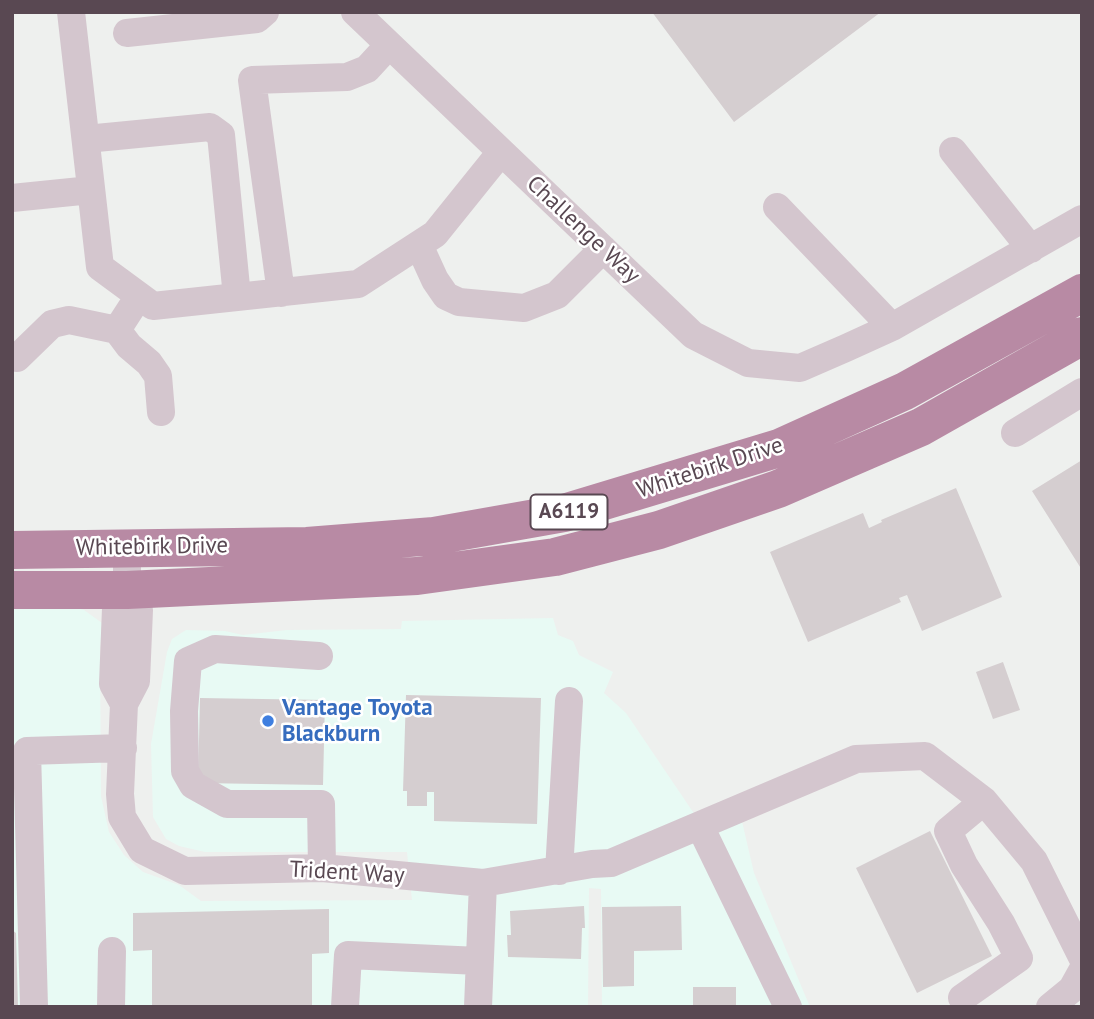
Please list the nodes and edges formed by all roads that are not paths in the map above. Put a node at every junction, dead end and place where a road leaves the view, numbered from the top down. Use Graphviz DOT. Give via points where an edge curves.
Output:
graph roads {
  1 [pos="71,12"];
  2 [pos="355,12"];
  3 [pos="257,15"];
  4 [pos="127,33"];
  5 [pos="389,45"];
  6 [pos="86,139"];
  7 [pos="501,152"];
  8 [pos="953,152"];
  9 [pos="91,190"];
  10 [pos="12,198"];
  11 [pos="777,207"];
  12 [pos="1082,219"];
  13 [pos="419,245"];
  14 [pos="603,249"];
  15 [pos="1031,249"];
  16 [pos="281,292"];
  17 [pos="1082,293"];
  18 [pos="139,296"];
  19 [pos="237,297"];
  20 [pos="892,327"];
  21 [pos="117,330"];
  22 [pos="1082,336"];
  23 [pos="17,358"];
  24 [pos="1082,392"];
  25 [pos="160,412"];
  26 [pos="1015,433"];
  27 [pos="127,547"];
  28 [pos="12,550"];
  29 [pos="12,590"];
  30 [pos="127,590"];
  31 [pos="319,656"];
  32 [pos="569,701"];
  33 [pos="123,748"];
  34 [pos="984,801"];
  35 [pos="700,826"];
  36 [pos="322,868"];
  37 [pos="559,871"];
  38 [pos="483,883"];
  39 [pos="22,887"];
  40 [pos="113,951"];
  41 [pos="1082,957"];
  42 [pos="478,961"];
  43 [pos="1082,971"];
  44 [pos="962,998"];
  45 [pos="34,1007"];
  46 [pos="111,1007"];
  47 [pos="345,1007"];
  48 [pos="478,1007"];
  49 [pos="788,1007"];
  50 [pos="1050,1007"];
  1 -- 6 [label="street"];
  2 -- 5 [label="street, Challenge Way"];
  3 -- 4 [label="street"];
  5 -- 7 [label="street, Challenge Way"];
  5 -- 16 [label="street" via="367,69 347,77 252,80"];
  6 -- 9 [label="street"];
  6 -- 19 [label="street" via="209,127 221,135"];
  7 -- 13 [label="street" via="435,234"];
  7 -- 14 [label="street, Challenge Way"];
  8 -- 15 [label="street"];
  9 -- 10 [label="street"];
  9 -- 18 [label="street" via="100,267"];
  11 -- 20 [label="street"];
  12 -- 15 [label="street, Challenge Way"];
  13 -- 14 [label="street" via="446,296 459,302 524,308 557,295"];
  13 -- 16 [label="street" via="358,284"];
  14 -- 20 [label="street, Challenge Way" via="693,335 748,363 800,368"];
  15 -- 20 [label="street, Challenge Way"];
  16 -- 19 [label="street"];
  17 -- 27 [label="highway, Whitebirk Drive / A6119" via="905,391 779,448 564,513 434,536 320,545"];
  18 -- 19 [label="street" via="153,306"];
  18 -- 21 [label="street"];
  21 -- 23 [label="street" via="69,320 52,324"];
  21 -- 25 [label="street" via="158,376"];
  22 -- 30 [label="highway, Whitebirk Drive / A6119" via="921,427 778,489 633,537 555,557 416,576"];
  24 -- 26 [label="street"];
  27 -- 28 [label="highway, Whitebirk Drive / A6119"];
  27 -- 30 [label="street, Trident Way"];
  29 -- 30 [label="highway, Whitebirk Drive / A6119"];
  30 -- 33 [label="street, Trident Way" via="139,611 139,622 136,681 124,704"];
  31 -- 36 [label="street" via="215,649 188,661 184,747 185,771 193,785 227,804 321,804"];
  32 -- 37 [label="street"];
  33 -- 36 [label="street, Trident Way" via="122,817 142,850 185,871"];
  33 -- 39 [label="street" via="27,751"];
  34 -- 35 [label="street, Trident Way" via="925,756 856,760"];
  34 -- 41 [label="street, Trident Way" via="1034,861"];
  34 -- 44 [label="street" via="948,831 1019,958"];
  35 -- 37 [label="street, Trident Way" via="611,863"];
  35 -- 49 [label="street"];
  36 -- 38 [label="street, Trident Way"];
  37 -- 38 [label="street, Trident Way"];
  38 -- 42 [label="street"];
  39 -- 45 [label="street"];
  40 -- 46 [label="street"];
  42 -- 47 [label="street" via="348,956"];
  42 -- 48 [label="street"];
  43 -- 50 [label="street" via="1072,989"];
}
